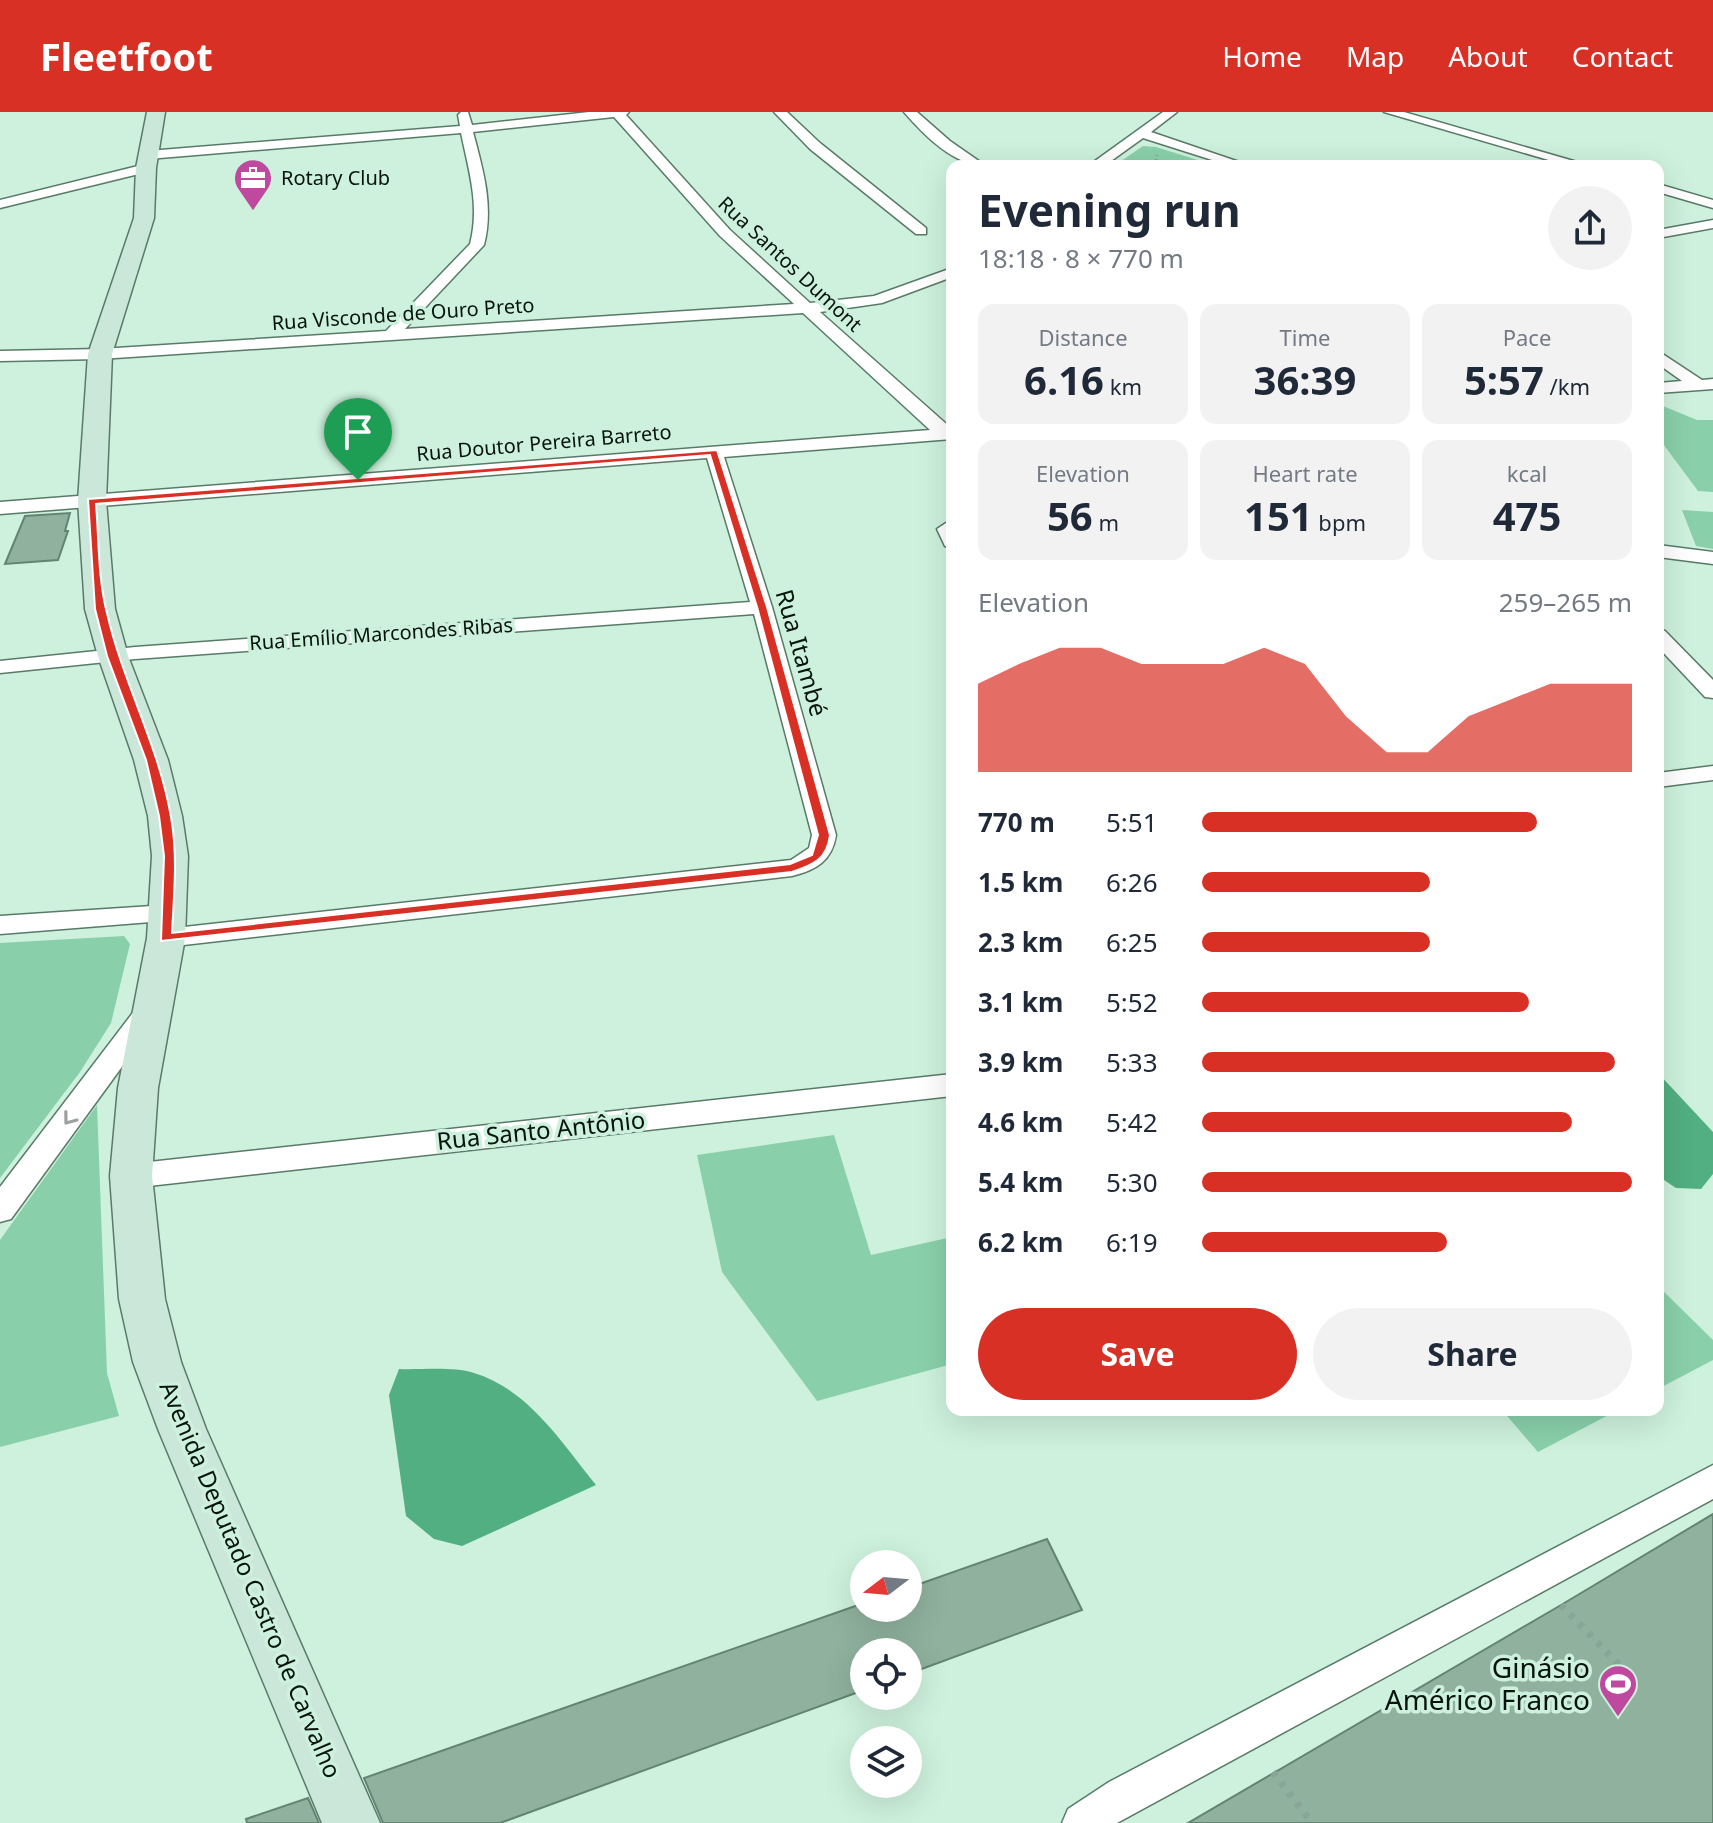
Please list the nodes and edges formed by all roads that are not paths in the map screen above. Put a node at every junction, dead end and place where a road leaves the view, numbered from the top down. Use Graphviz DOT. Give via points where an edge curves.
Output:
graph roads {
  1 [pos="156,112"];
  2 [pos="464,112"];
  3 [pos="620,112"];
  4 [pos="780,112"];
  5 [pos="910,112"];
  6 [pos="1171,112"];
  7 [pos="1390,112"];
  8 [pos="466,129"];
  9 [pos="1142,133"];
  10 [pos="970,160"];
  11 [pos="1104,160"];
  12 [pos="1225,160"];
  13 [pos="1562,160"];
  14 [pos="147,162"];
  15 [pos="1664,190"];
  16 [pos="0,204"];
  17 [pos="1713,204"];
  18 [pos="1713,224"];
  19 [pos="921,231"];
  20 [pos="1664,233"];
  21 [pos="946,274"];
  22 [pos="808,308"];
  23 [pos="392,334"];
  24 [pos="100,354"];
  25 [pos="0,356"];
  26 [pos="1664,360"];
  27 [pos="1705,385"];
  28 [pos="1664,388"];
  29 [pos="946,432"];
  30 [pos="946,435"];
  31 [pos="714,452"];
  32 [pos="92,501"];
  33 [pos="0,508"];
  34 [pos="1664,552"];
  35 [pos="1713,558"];
  36 [pos="762,607"];
  37 [pos="1664,641"];
  38 [pos="113,656"];
  39 [pos="0,667"];
  40 [pos="1713,692"];
  41 [pos="1713,773"];
  42 [pos="1664,779"];
  43 [pos="0,925"];
  44 [pos="166,926"];
  45 [pos="130,1056"];
  46 [pos="946,1086"];
  47 [pos="131,1176"];
  48 [pos="0,1210"];
  49 [pos="1713,1481"];
  50 [pos="351,1823"];
  51 [pos="1082,1823"];
  1 -- 14 [label="main road, Avenida Deputado Castro de Carvalho"];
  2 -- 8 [label="street"];
  3 -- 8 [label="street"];
  3 -- 22 [label="street, Rua Santos Dumont" via="691,198"];
  4 -- 19 [label="street"];
  5 -- 10 [label="street"];
  6 -- 9 [label="street"];
  7 -- 13 [label="street"];
  8 -- 14 [label="street"];
  8 -- 23 [label="street" via="483,230 477,245"];
  9 -- 11 [label="street"];
  9 -- 12 [label="street"];
  14 -- 16 [label="street"];
  14 -- 24 [label="main road, Avenida Deputado Castro de Carvalho" via="144,218"];
  15 -- 17 [label="street"];
  18 -- 20 [label="street"];
  21 -- 22 [label="street, Rua Visconde de Ouro Preto" via="877,300"];
  22 -- 23 [label="street, Rua Visconde de Ouro Preto"];
  22 -- 29 [label="street, Rua Santos Dumont"];
  23 -- 24 [label="street, Rua Visconde de Ouro Preto"];
  24 -- 25 [label="street, Rua Visconde de Ouro Preto"];
  24 -- 32 [label="main road, Avenida Deputado Castro de Carvalho"];
  26 -- 27 [label="street"];
  27 -- 28 [label="street"];
  30 -- 31 [label="street, Rua Doutor Pereira Barreto"];
  31 -- 32 [label="street, Rua Doutor Pereira Barreto"];
  31 -- 36 [label="street, Rua Itambé"];
  32 -- 33 [label="street, Rua Doutor Pereira Barreto"];
  32 -- 38 [label="main road, Avenida Deputado Castro de Carvalho" via="100,609"];
  34 -- 35 [label="street"];
  36 -- 38 [label="street, Rua Emílio Marcondes Ribas"];
  36 -- 44 [label="street, Rua Itambé" via="824,835 823,848 806,865"];
  37 -- 40 [label="street"];
  38 -- 39 [label="street, Rua Emílio Marcondes Ribas"];
  38 -- 44 [label="main road, Avenida Deputado Castro de Carvalho" via="165,816 170,856"];
  41 -- 42 [label="street"];
  43 -- 44 [label="street"];
  44 -- 45 [label="main road, Avenida Deputado Castro de Carvalho" via="152,1007"];
  45 -- 47 [label="main road, Avenida Deputado Castro de Carvalho"];
  45 -- 48 [label="street, one-way"];
  46 -- 47 [label="street, Rua Santo Antônio"];
  47 -- 50 [label="main road, Avenida Deputado Castro de Carvalho" via="142,1299 157,1362"];
  49 -- 51 [label="street" via="1123,1796"];
}
